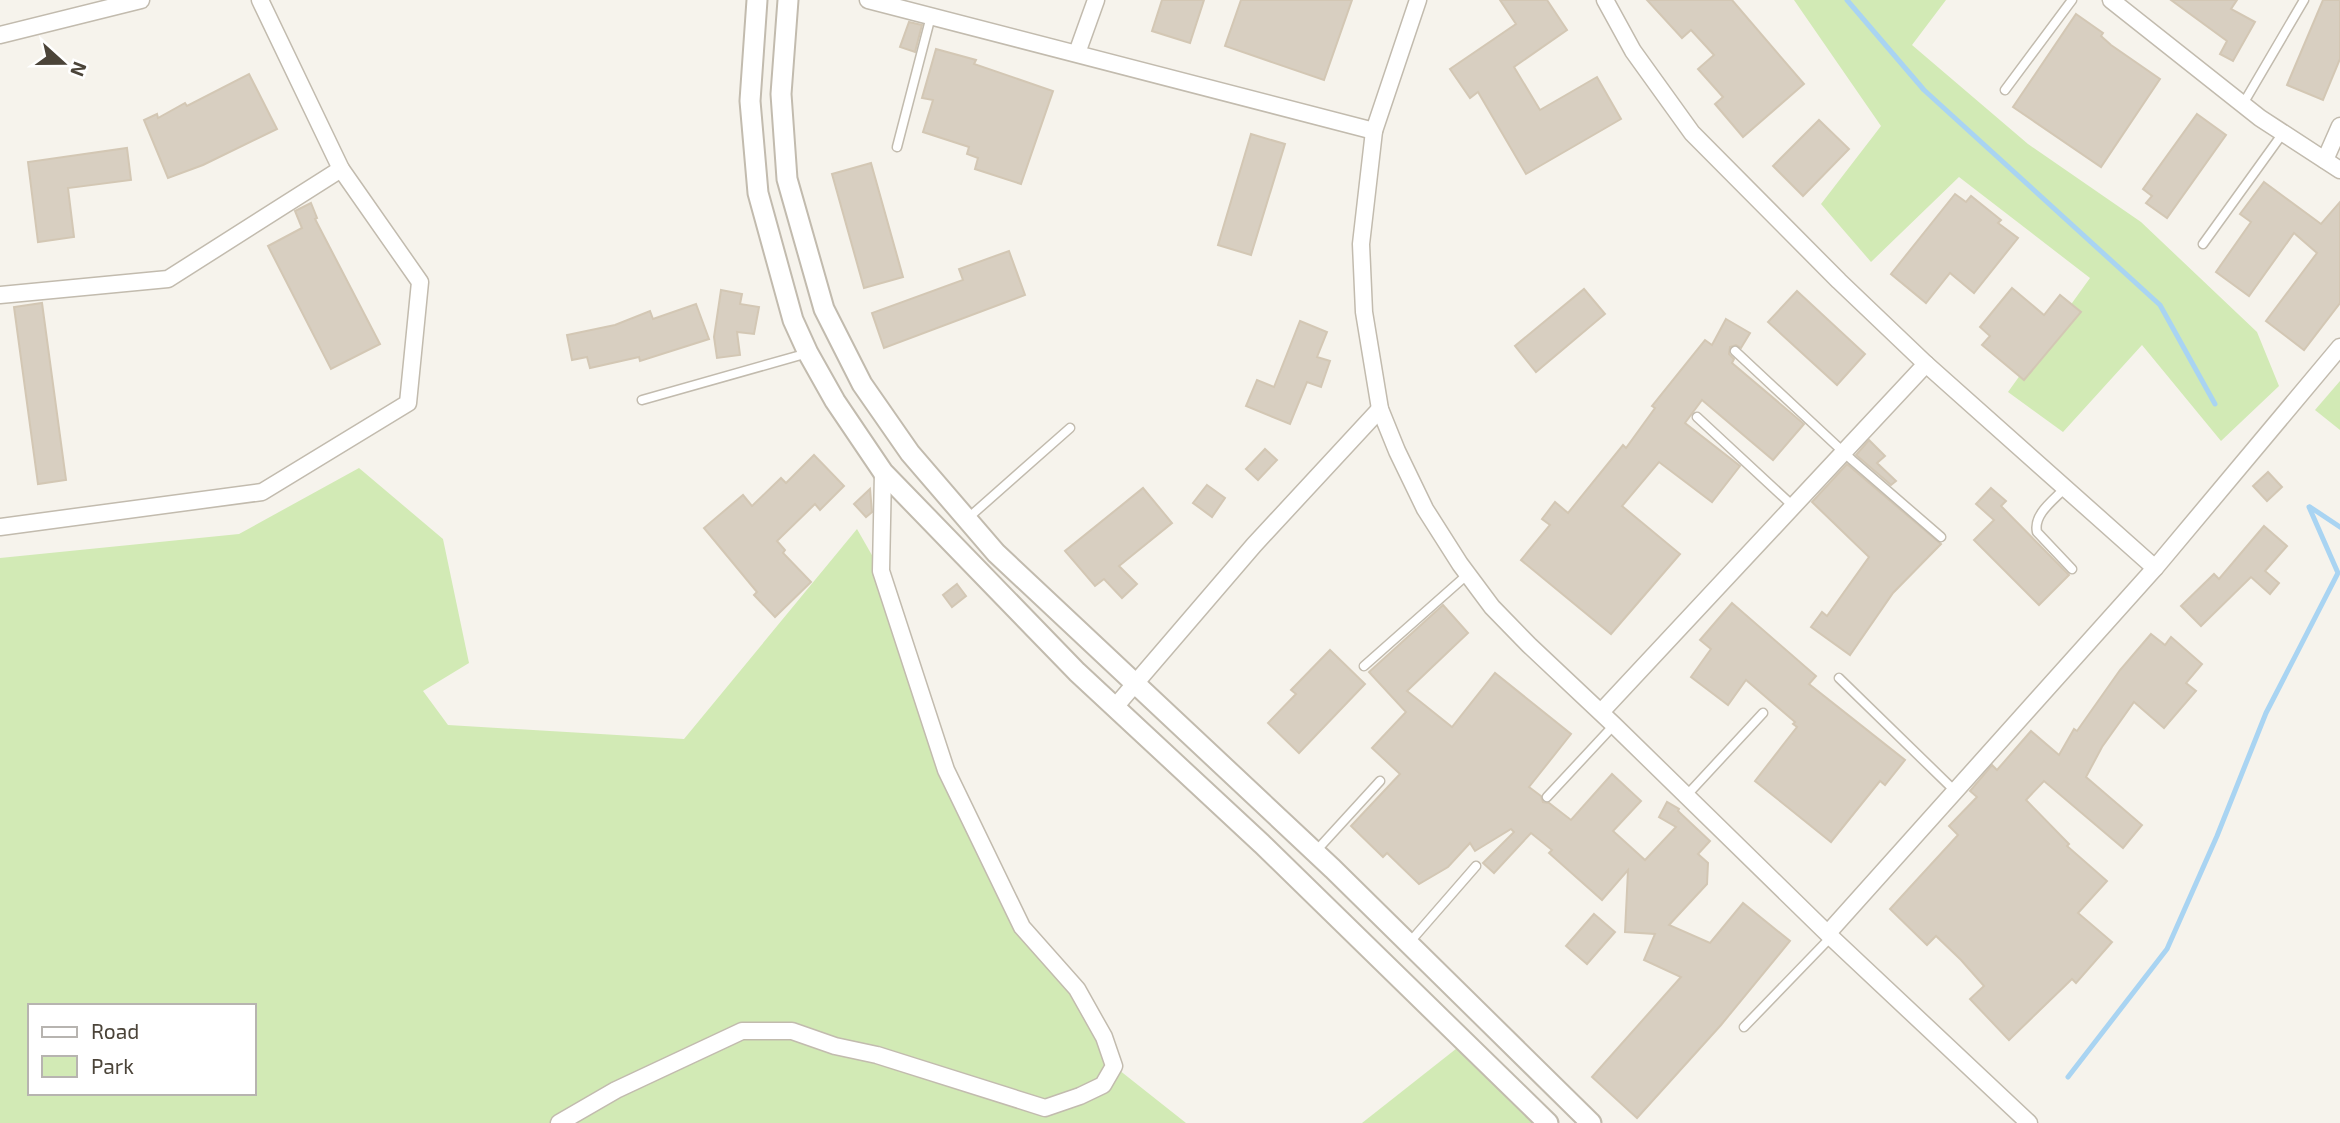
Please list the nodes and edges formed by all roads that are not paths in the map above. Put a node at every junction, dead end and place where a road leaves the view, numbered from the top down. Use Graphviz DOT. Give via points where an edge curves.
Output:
graph roads {
  1 [pos="141,0"];
  2 [pos="260,0"];
  3 [pos="757,0"];
  4 [pos="788,0"];
  5 [pos="868,0"];
  6 [pos="1096,0"];
  7 [pos="1418,0"];
  8 [pos="1605,0"];
  9 [pos="2072,0"];
  10 [pos="2304,0"];
  11 [pos="2121,3"];
  12 [pos="931,16"];
  13 [pos="0,34"];
  14 [pos="1077,53"];
  15 [pos="2005,90"];
  16 [pos="2243,104"];
  17 [pos="2340,126"];
  18 [pos="1374,131"];
  19 [pos="2283,133"];
  20 [pos="897,147"];
  21 [pos="2325,160"];
  22 [pos="341,169"];
  23 [pos="2340,170"];
  24 [pos="2203,244"];
  25 [pos="0,295"];
  26 [pos="2340,347"];
  27 [pos="1735,351"];
  28 [pos="808,354"];
  29 [pos="1926,364"];
  30 [pos="642,400"];
  31 [pos="1380,409"];
  32 [pos="1697,417"];
  33 [pos="1070,428"];
  34 [pos="1843,452"];
  35 [pos="883,472"];
  36 [pos="2065,488"];
  37 [pos="1793,506"];
  38 [pos="967,519"];
  39 [pos="0,527"];
  40 [pos="1941,537"];
  41 [pos="2155,568"];
  42 [pos="2072,569"];
  43 [pos="1468,574"];
  44 [pos="1364,666"];
  45 [pos="1839,678"];
  46 [pos="1135,683"];
  47 [pos="1115,707"];
  48 [pos="1601,712"];
  49 [pos="1763,713"];
  50 [pos="1614,725"];
  51 [pos="1380,781"];
  52 [pos="1955,791"];
  53 [pos="1687,795"];
  54 [pos="1546,797"];
  55 [pos="1315,852"];
  56 [pos="1476,866"];
  57 [pos="1829,935"];
  58 [pos="1409,943"];
  59 [pos="1744,1027"];
  60 [pos="559,1123"];
  61 [pos="1548,1123"];
  62 [pos="1591,1123"];
  63 [pos="2029,1123"];
  1 -- 13 [label="street"];
  2 -- 22 [label="street"];
  3 -- 28 [label="street" via="750,101 758,193 793,320"];
  4 -- 38 [label="street" via="781,94 786,179 824,309 862,384 910,453"];
  5 -- 12 [label="street"];
  6 -- 14 [label="street"];
  7 -- 18 [label="street"];
  8 -- 29 [label="street" via="1633,51 1692,133"];
  9 -- 15 [label="lane"];
  10 -- 16 [label="lane"];
  11 -- 16 [label="street"];
  12 -- 14 [label="street"];
  12 -- 20 [label="lane"];
  14 -- 18 [label="street"];
  16 -- 19 [label="street"];
  17 -- 21 [label="street"];
  18 -- 31 [label="street" via="1361,244 1364,312"];
  19 -- 21 [label="street"];
  19 -- 24 [label="lane"];
  21 -- 23 [label="street"];
  22 -- 25 [label="street" via="168,279"];
  22 -- 39 [label="street" via="420,282 408,403 262,492"];
  26 -- 41 [label="street"];
  27 -- 34 [label="lane"];
  28 -- 30 [label="lane"];
  28 -- 35 [label="street"];
  29 -- 34 [label="street"];
  29 -- 36 [label="street"];
  31 -- 43 [label="street" via="1425,509"];
  31 -- 46 [label="street"];
  32 -- 37 [label="lane"];
  33 -- 38 [label="lane"];
  34 -- 37 [label="street"];
  34 -- 40 [label="lane"];
  35 -- 47 [label="street"];
  35 -- 60 [label="street" via="881,570 946,769 1022,928 1077,989 1104,1037 1114,1066 1102,1085 1045,1108 792,1031 742,1031 616,1090"];
  36 -- 41 [label="street"];
  36 -- 42 [label="lane" via="2036,525 2037,532"];
  37 -- 48 [label="street"];
  38 -- 46 [label="street" via="1044,600"];
  41 -- 52 [label="street"];
  43 -- 44 [label="lane"];
  43 -- 48 [label="street" via="1492,607"];
  45 -- 52 [label="lane"];
  46 -- 47 [label="street"];
  46 -- 55 [label="street"];
  47 -- 61 [label="street"];
  48 -- 50 [label="street"];
  49 -- 53 [label="lane"];
  50 -- 53 [label="street"];
  50 -- 54 [label="lane"];
  51 -- 55 [label="lane"];
  52 -- 57 [label="street"];
  53 -- 57 [label="street"];
  55 -- 58 [label="street"];
  56 -- 58 [label="lane"];
  57 -- 59 [label="lane"];
  57 -- 63 [label="street"];
  58 -- 62 [label="street"];
}
